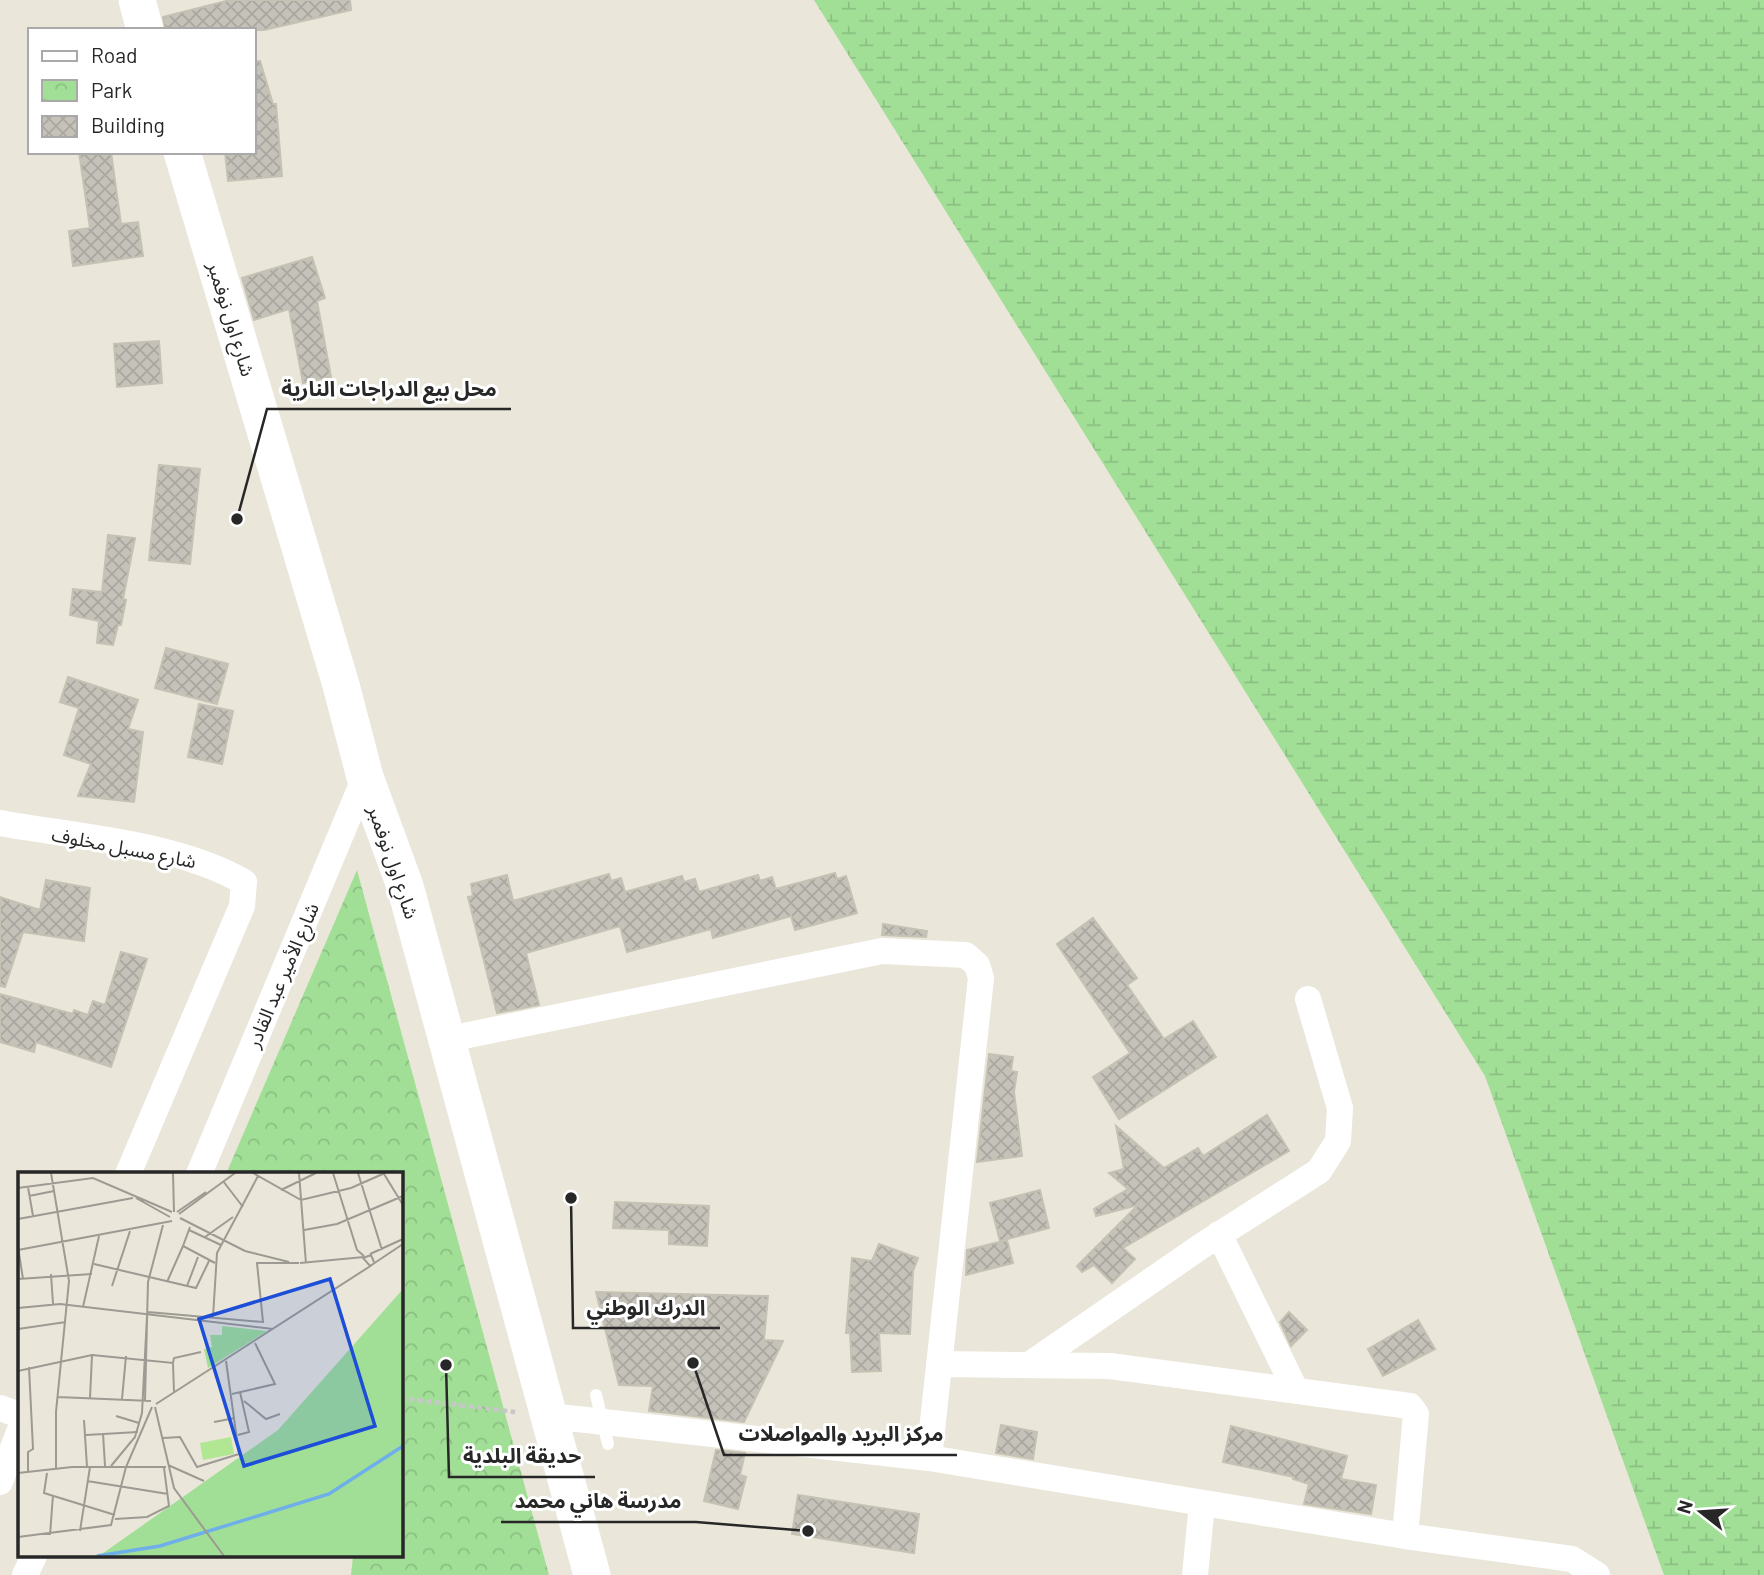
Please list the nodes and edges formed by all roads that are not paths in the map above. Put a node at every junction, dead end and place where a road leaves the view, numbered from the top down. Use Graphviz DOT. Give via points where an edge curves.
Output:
graph roads {
  1 [pos="137,0"];
  2 [pos="144,28"];
  3 [pos="183,154"];
  4 [pos="365,777"];
  5 [pos="0,823"];
  6 [pos="1308,999"];
  7 [pos="449,1039"];
  8 [pos="129,1172"];
  9 [pos="200,1172"];
  10 [pos="1219,1234"];
  11 [pos="939,1364"];
  12 [pos="1029,1365"];
  13 [pos="1296,1391"];
  14 [pos="596,1395"];
  15 [pos="0,1408"];
  16 [pos="18,1415"];
  17 [pos="550,1416"];
  18 [pos="605,1433"];
  19 [pos="18,1435"];
  20 [pos="929,1458"];
  21 [pos="0,1482"];
  22 [pos="1202,1504"];
  23 [pos="1405,1536"];
  24 [pos="33,1558"];
  25 [pos="25,1575"];
  26 [pos="592,1575"];
  27 [pos="1195,1575"];
  28 [pos="1597,1575"];
  1 -- 2 [label="main road"];
  3 -- 4 [label="main road, شارع اول نوفمبر"];
  4 -- 7 [label="main road, شارع اول نوفمبر" via="405,886"];
  4 -- 9 [label="street, شارع الأمير عبد القادر"];
  5 -- 8 [label="street, شارع مسبل مخلوف" via="184,856 244,882 242,906"];
  6 -- 10 [label="street" via="1340,1108 1338,1141 1319,1171"];
  7 -- 11 [label="street" via="882,951 966,955 977,965 981,978"];
  7 -- 17 [label="main road, شارع اول نوفمبر"];
  10 -- 12 [label="street"];
  10 -- 13 [label="street"];
  11 -- 12 [label="street"];
  11 -- 20 [label="street"];
  12 -- 13 [label="street" via="1110,1366"];
  13 -- 23 [label="street" via="1414,1408"];
  14 -- 18 [label="lane"];
  15 -- 16 [label="street"];
  17 -- 18 [label="street"];
  17 -- 26 [label="main road, شارع اول نوفمبر"];
  18 -- 20 [label="street"];
  19 -- 21 [label="street"];
  20 -- 22 [label="street"];
  22 -- 23 [label="street"];
  22 -- 27 [label="street"];
  23 -- 28 [label="street" via="1572,1559"];
  24 -- 25 [label="street"];
}
